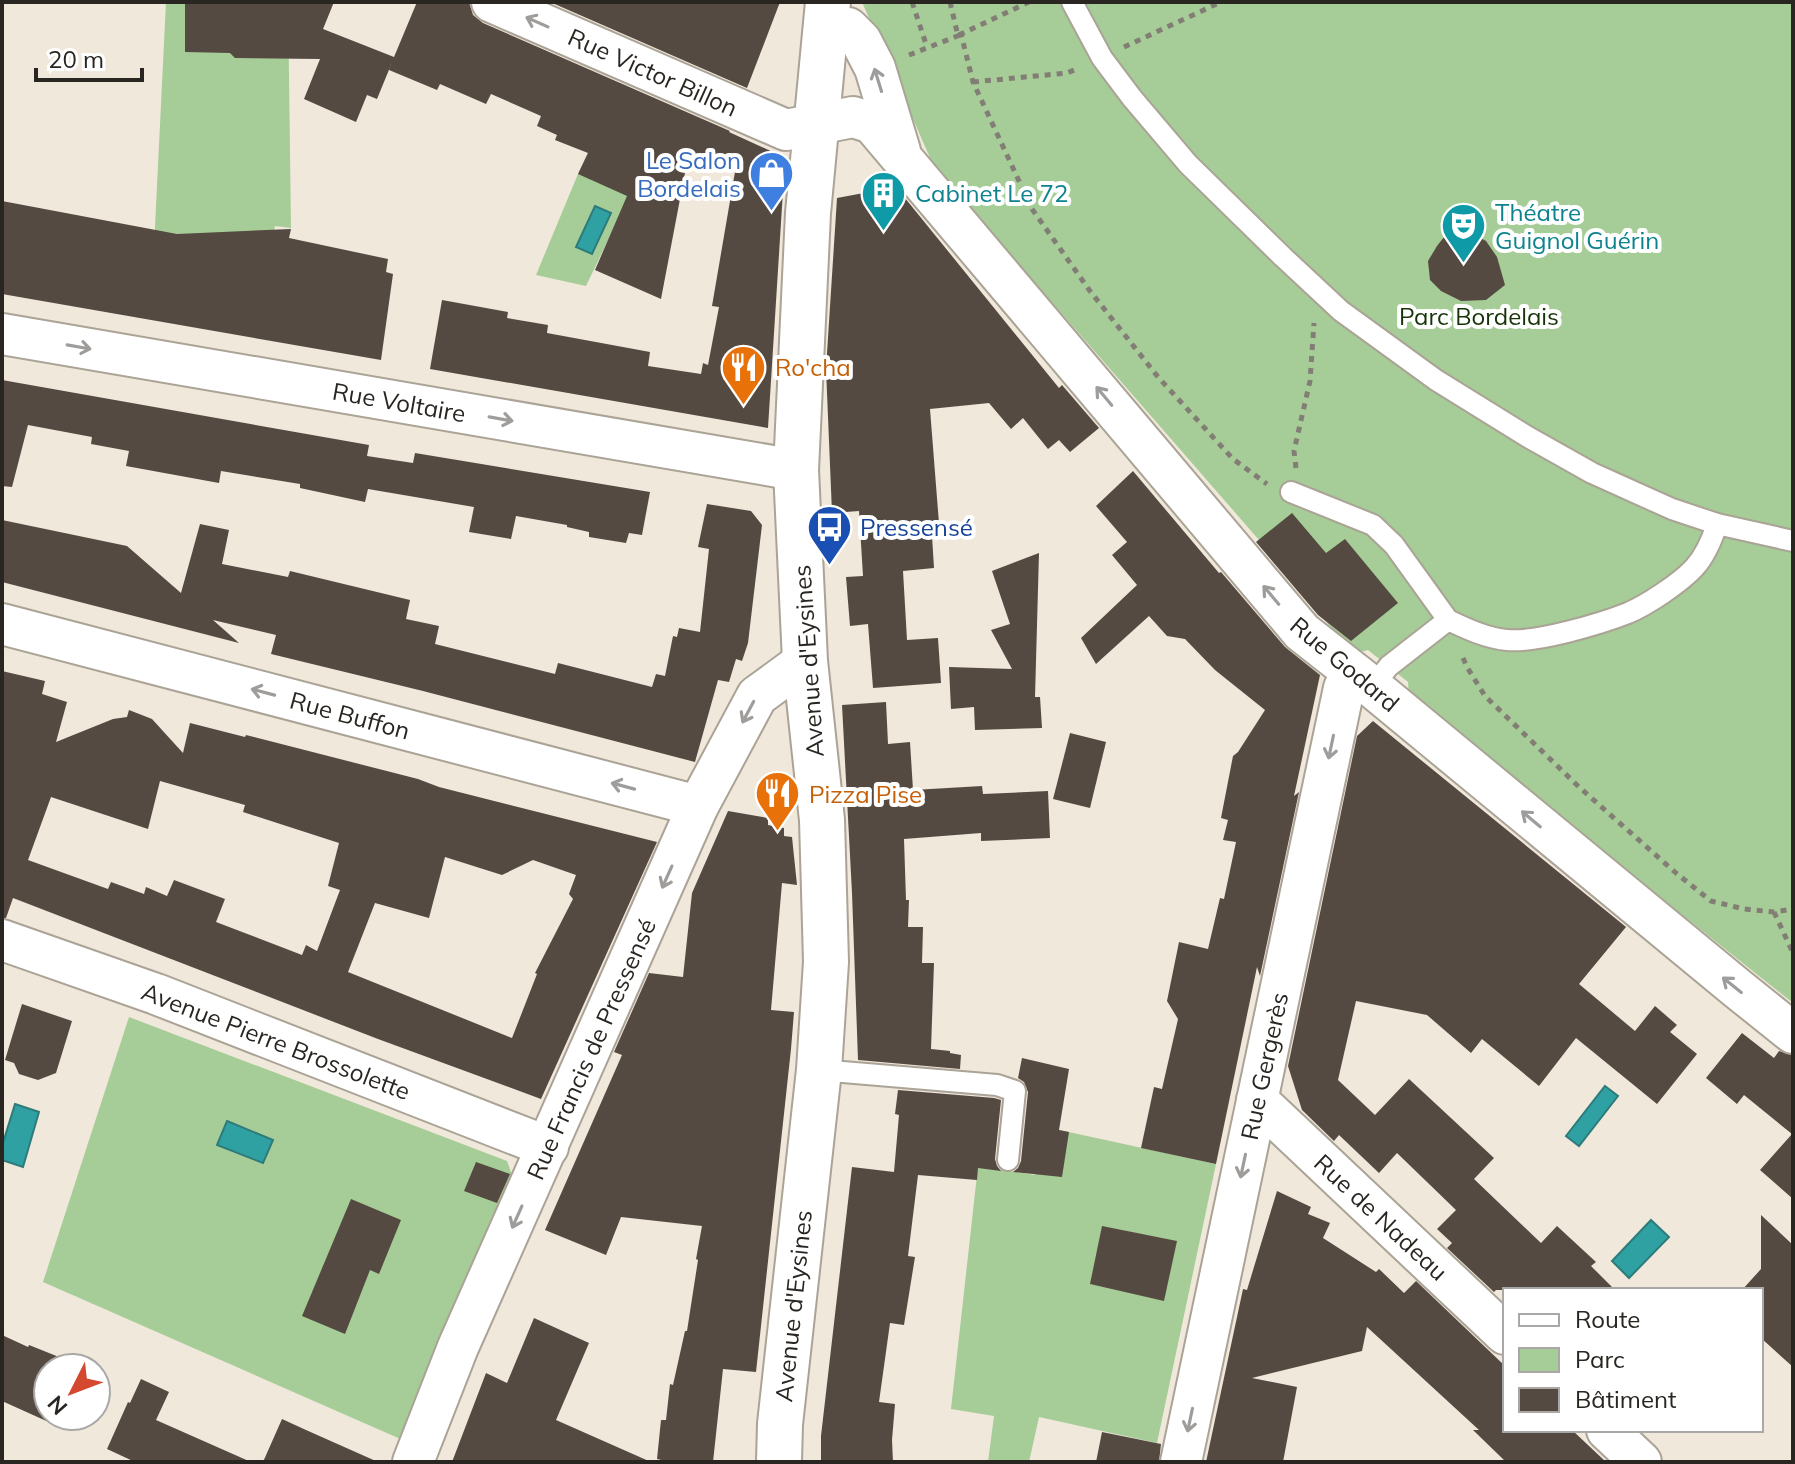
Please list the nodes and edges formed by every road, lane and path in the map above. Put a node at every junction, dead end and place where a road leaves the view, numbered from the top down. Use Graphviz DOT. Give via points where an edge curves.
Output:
graph roads {
  1 [pos="492,2"];
  2 [pos="912,2"];
  3 [pos="950,2"];
  4 [pos="1029,2"];
  5 [pos="1072,2"];
  6 [pos="827,14"];
  7 [pos="959,35"];
  8 [pos="927,47"];
  9 [pos="875,68"];
  10 [pos="816,124"];
  11 [pos="901,155"];
  12 [pos="1314,286"];
  13 [pos="2,334"];
  14 [pos="796,470"];
  15 [pos="1291,492"];
  16 [pos="1717,524"];
  17 [pos="1793,541"];
  18 [pos="1448,620"];
  19 [pos="2,624"];
  20 [pos="805,661"];
  21 [pos="1363,680"];
  22 [pos="698,806"];
  23 [pos="1793,909"];
  24 [pos="1774,912"];
  25 [pos="2,940"];
  26 [pos="1793,953"];
  27 [pos="1793,1033"];
  28 [pos="819,1070"];
  29 [pos="1257,1100"];
  30 [pos="548,1147"];
  31 [pos="1008,1160"];
  32 [pos="1503,1332"];
  33 [pos="1609,1432"];
  34 [pos="413,1462"];
  35 [pos="779,1462"];
  36 [pos="1181,1462"];
  37 [pos="1641,1462"];
  10 -- 1 [label="street, Rue Victor Billon, one-way" via="786,130"];
  2 -- 8 [label="path"];
  3 -- 7 [label="path"];
  4 -- 7 [label="path"];
  5 -- 12 [label="lane" via="1102,58 1188,164"];
  6 -- 9 [label="street" via="861,41"];
  6 -- 10 [label="street, Avenue d'Eysines"];
  7 -- 8 [label="path"];
  7 -- 15 [label="path" via="973,82 1032,209 1090,291 1233,459 1266,484"];
  8 -- 9 [label="path"];
  11 -- 9 [label="street, one-way"];
  10 -- 11 [label="street, Rue Victor Billon" via="853,117 872,123"];
  10 -- 14 [label="street, Avenue d'Eysines"];
  21 -- 11 [label="street, Rue Godard, one-way" via="1302,632"];
  12 -- 15 [label="path" via="1312,359"];
  12 -- 16 [label="lane" via="1436,380 1528,437 1592,473"];
  13 -- 14 [label="street, Rue Voltaire, one-way"];
  14 -- 20 [label="street, Avenue d'Eysines"];
  15 -- 18 [label="lane" via="1373,525 1394,545"];
  16 -- 17 [label="lane"];
  16 -- 18 [label="lane" via="1695,568 1630,612 1549,636 1509,640"];
  18 -- 21 [label="lane"];
  18 -- 24 [label="path" via="1485,696 1579,787 1711,901"];
  22 -- 19 [label="street, Rue Buffon, one-way"];
  20 -- 22 [label="street, Rue Francis de Pressensé, one-way" via="757,696"];
  20 -- 28 [label="street, Avenue d'Eysines" via="823,836 826,962"];
  27 -- 21 [label="street, Rue Godard, one-way"];
  21 -- 29 [label="street, Rue Gergerès, one-way" via="1344,688"];
  22 -- 30 [label="street, Rue Francis de Pressensé, one-way"];
  23 -- 24 [label="path"];
  24 -- 26 [label="path"];
  25 -- 30 [label="street, Avenue Pierre Brossolette" via="156,994"];
  28 -- 31 [label="lane" via="997,1085 1015,1091"];
  28 -- 35 [label="street, Avenue d'Eysines"];
  29 -- 32 [label="street, Rue de Nadeau"];
  29 -- 36 [label="street, Rue Gergerès, one-way"];
  30 -- 34 [label="street, Rue Francis de Pressensé, one-way"];
  33 -- 37 [label="street"];
}
